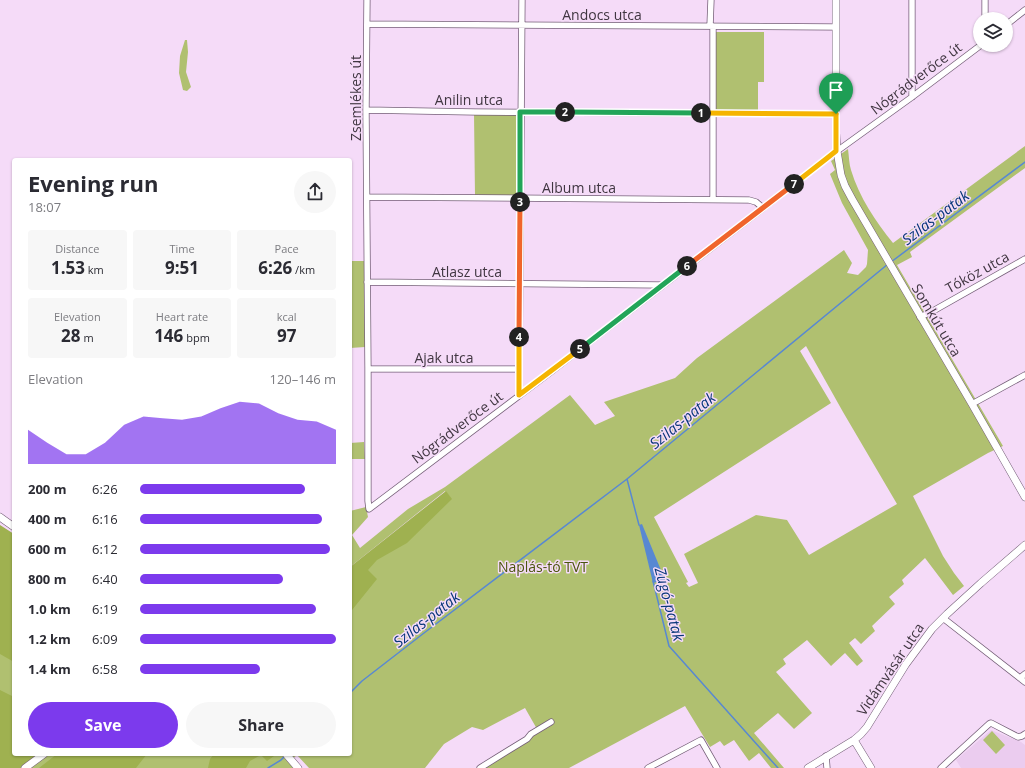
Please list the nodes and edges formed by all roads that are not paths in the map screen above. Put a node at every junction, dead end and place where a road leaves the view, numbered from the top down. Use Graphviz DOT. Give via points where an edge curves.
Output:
graph roads {
  1 [pos="367,0"];
  2 [pos="522,0"];
  3 [pos="711,0"];
  4 [pos="836,0"];
  5 [pos="912,0"];
  6 [pos="985,0"];
  7 [pos="1025,10"];
  8 [pos="985,12"];
  9 [pos="1013,19"];
  10 [pos="367,24"];
  11 [pos="521,26"];
  12 [pos="712,26"];
  13 [pos="836,27"];
  14 [pos="973,51"];
  15 [pos="912,97"];
  16 [pos="366,110"];
  17 [pos="520,112"];
  18 [pos="712,113"];
  19 [pos="836,114"];
  20 [pos="836,151"];
  21 [pos="367,197"];
  22 [pos="520,199"];
  23 [pos="712,199"];
  24 [pos="764,208"];
  25 [pos="1025,259"];
  26 [pos="367,282"];
  27 [pos="520,283"];
  28 [pos="663,285"];
  29 [pos="920,317"];
  30 [pos="368,369"];
  31 [pos="519,369"];
  32 [pos="1025,375"];
  33 [pos="519,395"];
  34 [pos="972,404"];
  35 [pos="1025,497"];
  36 [pos="369,509"];
  37 [pos="0,517"];
  38 [pos="12,525"];
  39 [pos="1025,545"];
  40 [pos="942,618"];
  41 [pos="1025,674"];
  42 [pos="1020,678"];
  43 [pos="1025,682"];
  44 [pos="551,722"];
  45 [pos="1025,734"];
  46 [pos="854,740"];
  47 [pos="41,756"];
  48 [pos="288,756"];
  49 [pos="826,756"];
  50 [pos="812,767"];
  51 [pos="25,768"];
  52 [pos="298,768"];
  53 [pos="480,768"];
  54 [pos="648,768"];
  55 [pos="717,768"];
  56 [pos="827,768"];
  57 [pos="871,768"];
  58 [pos="940,768"];
  1 -- 10 [label="street, Zsemlékes út"];
  2 -- 11 [label="street"];
  3 -- 12 [label="street"];
  4 -- 13 [label="street, Somkút utca"];
  5 -- 15 [label="street"];
  6 -- 8 [label="street"];
  7 -- 9 [label="street"];
  10 -- 11 [label="street, Andocs utca"];
  10 -- 16 [label="street, Zsemlékes út"];
  11 -- 12 [label="street, Andocs utca"];
  11 -- 17 [label="street"];
  12 -- 13 [label="street, Andocs utca"];
  12 -- 18 [label="street"];
  13 -- 19 [label="street, Somkút utca"];
  14 -- 15 [label="street, Nógrádverőce út"];
  15 -- 20 [label="street, Nógrádverőce út"];
  16 -- 17 [label="street, Anilin utca"];
  16 -- 21 [label="street, Zsemlékes út"];
  17 -- 18 [label="street, Anilin utca"];
  17 -- 22 [label="street"];
  18 -- 19 [label="street, Anilin utca"];
  18 -- 23 [label="street"];
  19 -- 20 [label="street, Somkút utca"];
  20 -- 24 [label="street, Nógrádverőce út"];
  20 -- 29 [label="street, Somkút utca" via="845,186"];
  21 -- 22 [label="street, Album utca"];
  21 -- 26 [label="street, Zsemlékes út"];
  22 -- 23 [label="street, Album utca"];
  22 -- 27 [label="street"];
  23 -- 24 [label="street, Album utca" via="753,200"];
  24 -- 28 [label="street, Nógrádverőce út"];
  25 -- 29 [label="street, Tóköz utca"];
  26 -- 27 [label="street, Atlasz utca"];
  26 -- 30 [label="street, Zsemlékes út"];
  27 -- 28 [label="street, Atlasz utca"];
  27 -- 31 [label="street"];
  28 -- 33 [label="street, Nógrádverőce út"];
  29 -- 34 [label="street, Somkút utca"];
  30 -- 31 [label="street, Ajak utca"];
  30 -- 36 [label="street, Zsemlékes út"];
  31 -- 33 [label="street"];
  32 -- 34 [label="street"];
  33 -- 36 [label="street, Nógrádverőce út"];
  34 -- 35 [label="street, Somkút utca"];
  37 -- 38 [label="street"];
  39 -- 40 [label="street, Vidámvásár utca"];
  40 -- 42 [label="street"];
  40 -- 46 [label="street, Vidámvásár utca" via="906,664 867,727"];
  41 -- 42 [label="street"];
  42 -- 43 [label="street"];
  44 -- 53 [label="street"];
  45 -- 58 [label="street" via="1018,737 989,724"];
  46 -- 49 [label="street, Vidámvásár utca"];
  46 -- 57 [label="street"];
  47 -- 51 [label="street"];
  48 -- 52 [label="street"];
  49 -- 50 [label="street, Vidámvásár utca"];
  49 -- 56 [label="street"];
  54 -- 55 [label="street" via="701,740"];
}
